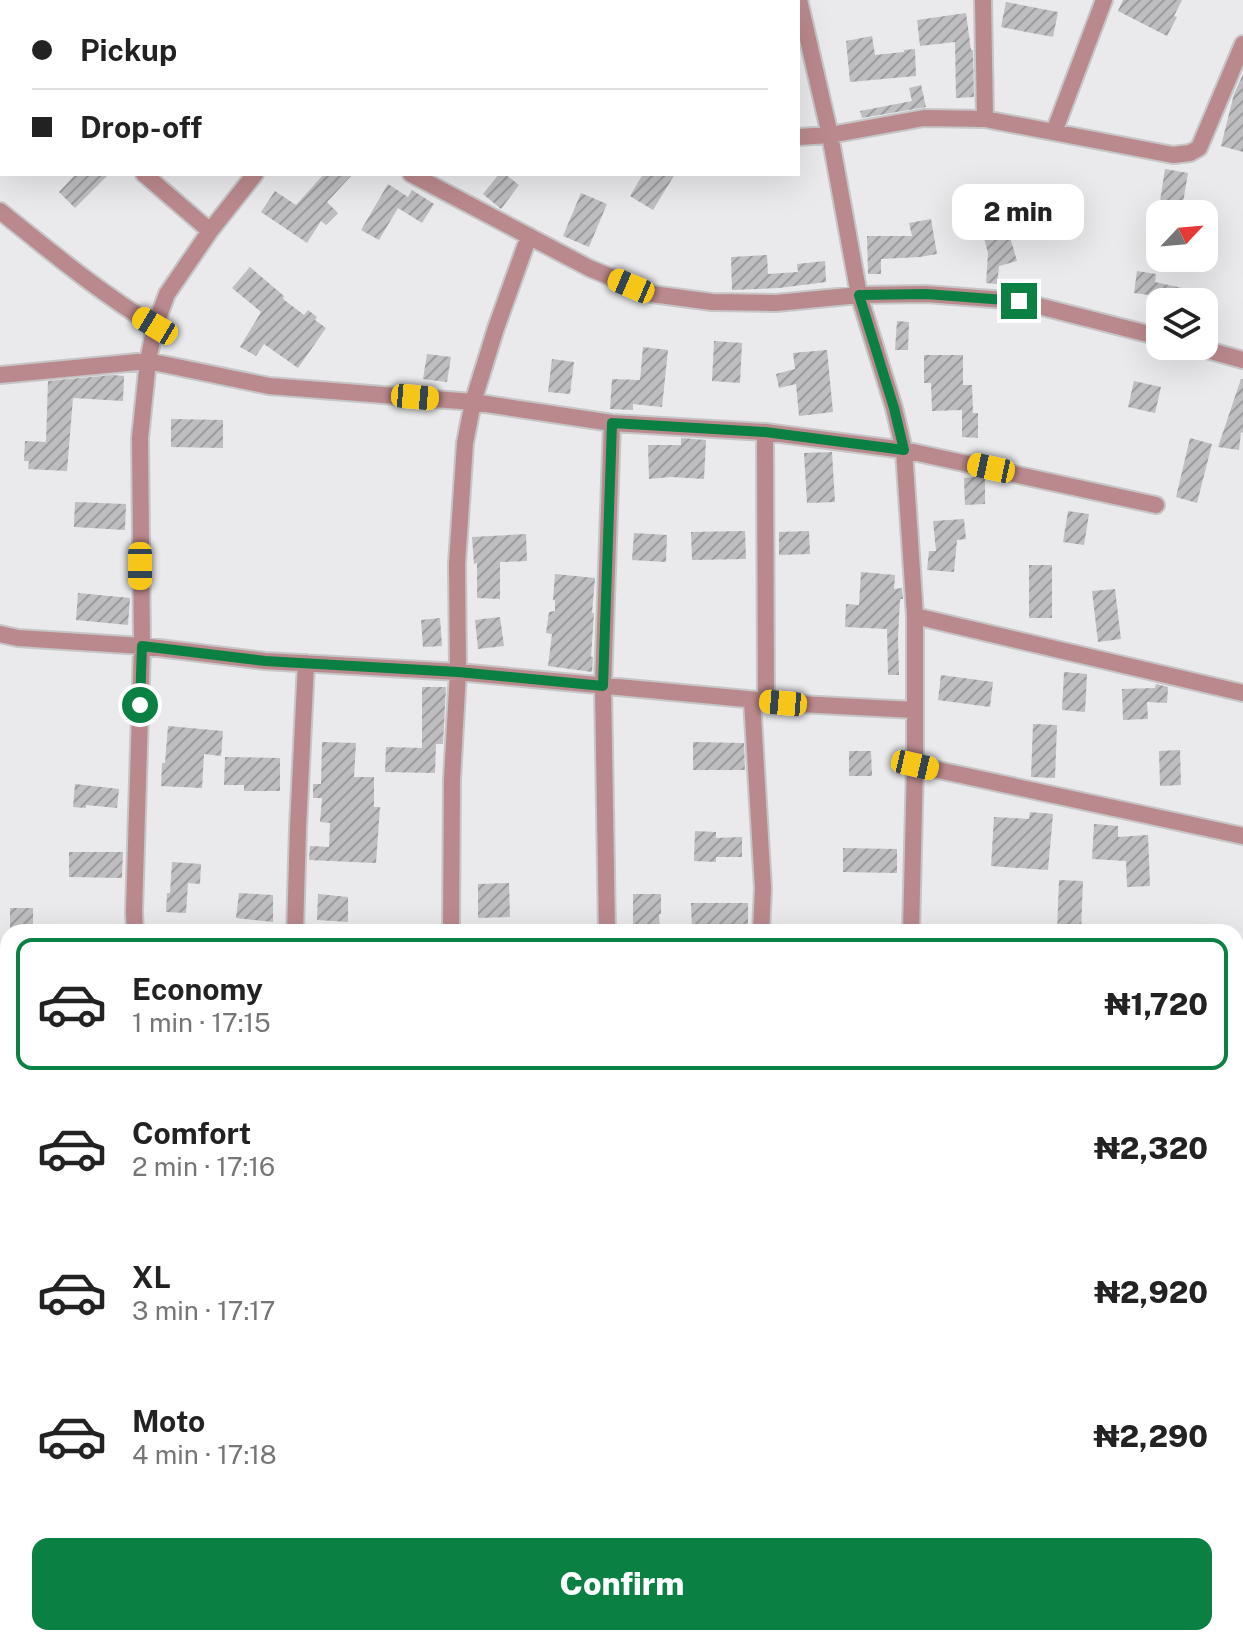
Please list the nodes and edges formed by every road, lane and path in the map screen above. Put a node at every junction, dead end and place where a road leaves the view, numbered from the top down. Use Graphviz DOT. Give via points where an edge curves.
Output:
graph roads {
  1 [pos="983,0"];
  2 [pos="1104,0"];
  3 [pos="801,25"];
  4 [pos="1243,44"];
  5 [pos="985,119"];
  6 [pos="1054,132"];
  7 [pos="830,135"];
  8 [pos="800,137"];
  9 [pos="146,176"];
  10 [pos="253,176"];
  11 [pos="415,176"];
  12 [pos="0,211"];
  13 [pos="210,231"];
  14 [pos="529,236"];
  15 [pos="859,295"];
  16 [pos="155,326"];
  17 [pos="1146,333"];
  18 [pos="1218,353"];
  19 [pos="1243,360"];
  20 [pos="148,361"];
  21 [pos="0,375"];
  22 [pos="473,402"];
  23 [pos="612,423"];
  24 [pos="765,432"];
  25 [pos="904,450"];
  26 [pos="1156,505"];
  27 [pos="915,616"];
  28 [pos="0,634"];
  29 [pos="142,646"];
  30 [pos="306,663"];
  31 [pos="458,672"];
  32 [pos="603,686"];
  33 [pos="1243,693"];
  34 [pos="759,700"];
  35 [pos="914,710"];
  36 [pos="915,765"];
  37 [pos="1243,836"];
  38 [pos="135,924"];
  39 [pos="295,924"];
  40 [pos="451,924"];
  41 [pos="607,924"];
  42 [pos="761,924"];
  43 [pos="911,924"];
  1 -- 5 [label="street"];
  2 -- 6 [label="street"];
  3 -- 7 [label="street"];
  4 -- 6 [label="street" via="1199,148 1190,153 1173,155"];
  5 -- 6 [label="street"];
  5 -- 7 [label="street" via="924,118"];
  7 -- 8 [label="street"];
  7 -- 15 [label="street"];
  9 -- 13 [label="street"];
  10 -- 13 [label="street"];
  11 -- 14 [label="street"];
  12 -- 16 [label="street"];
  13 -- 16 [label="street" via="167,294"];
  14 -- 15 [label="street" via="652,294 776,303"];
  14 -- 22 [label="street"];
  15 -- 17 [label="street" via="1019,301"];
  15 -- 25 [label="street"];
  16 -- 20 [label="street"];
  18 -- 19 [label="street"];
  20 -- 21 [label="street"];
  20 -- 22 [label="street" via="269,386"];
  20 -- 29 [label="street" via="140,438"];
  22 -- 23 [label="street"];
  22 -- 31 [label="street" via="457,564"];
  23 -- 24 [label="street"];
  23 -- 32 [label="street"];
  24 -- 25 [label="street"];
  24 -- 34 [label="street"];
  25 -- 26 [label="street"];
  25 -- 27 [label="street"];
  27 -- 33 [label="street"];
  27 -- 35 [label="street"];
  28 -- 29 [label="street"];
  29 -- 30 [label="street"];
  29 -- 38 [label="street"];
  30 -- 31 [label="street"];
  30 -- 39 [label="street"];
  31 -- 32 [label="street"];
  31 -- 40 [label="street"];
  32 -- 34 [label="street"];
  32 -- 41 [label="street"];
  34 -- 35 [label="street"];
  34 -- 42 [label="street"];
  35 -- 36 [label="street"];
  36 -- 37 [label="street"];
  36 -- 43 [label="street"];
}
